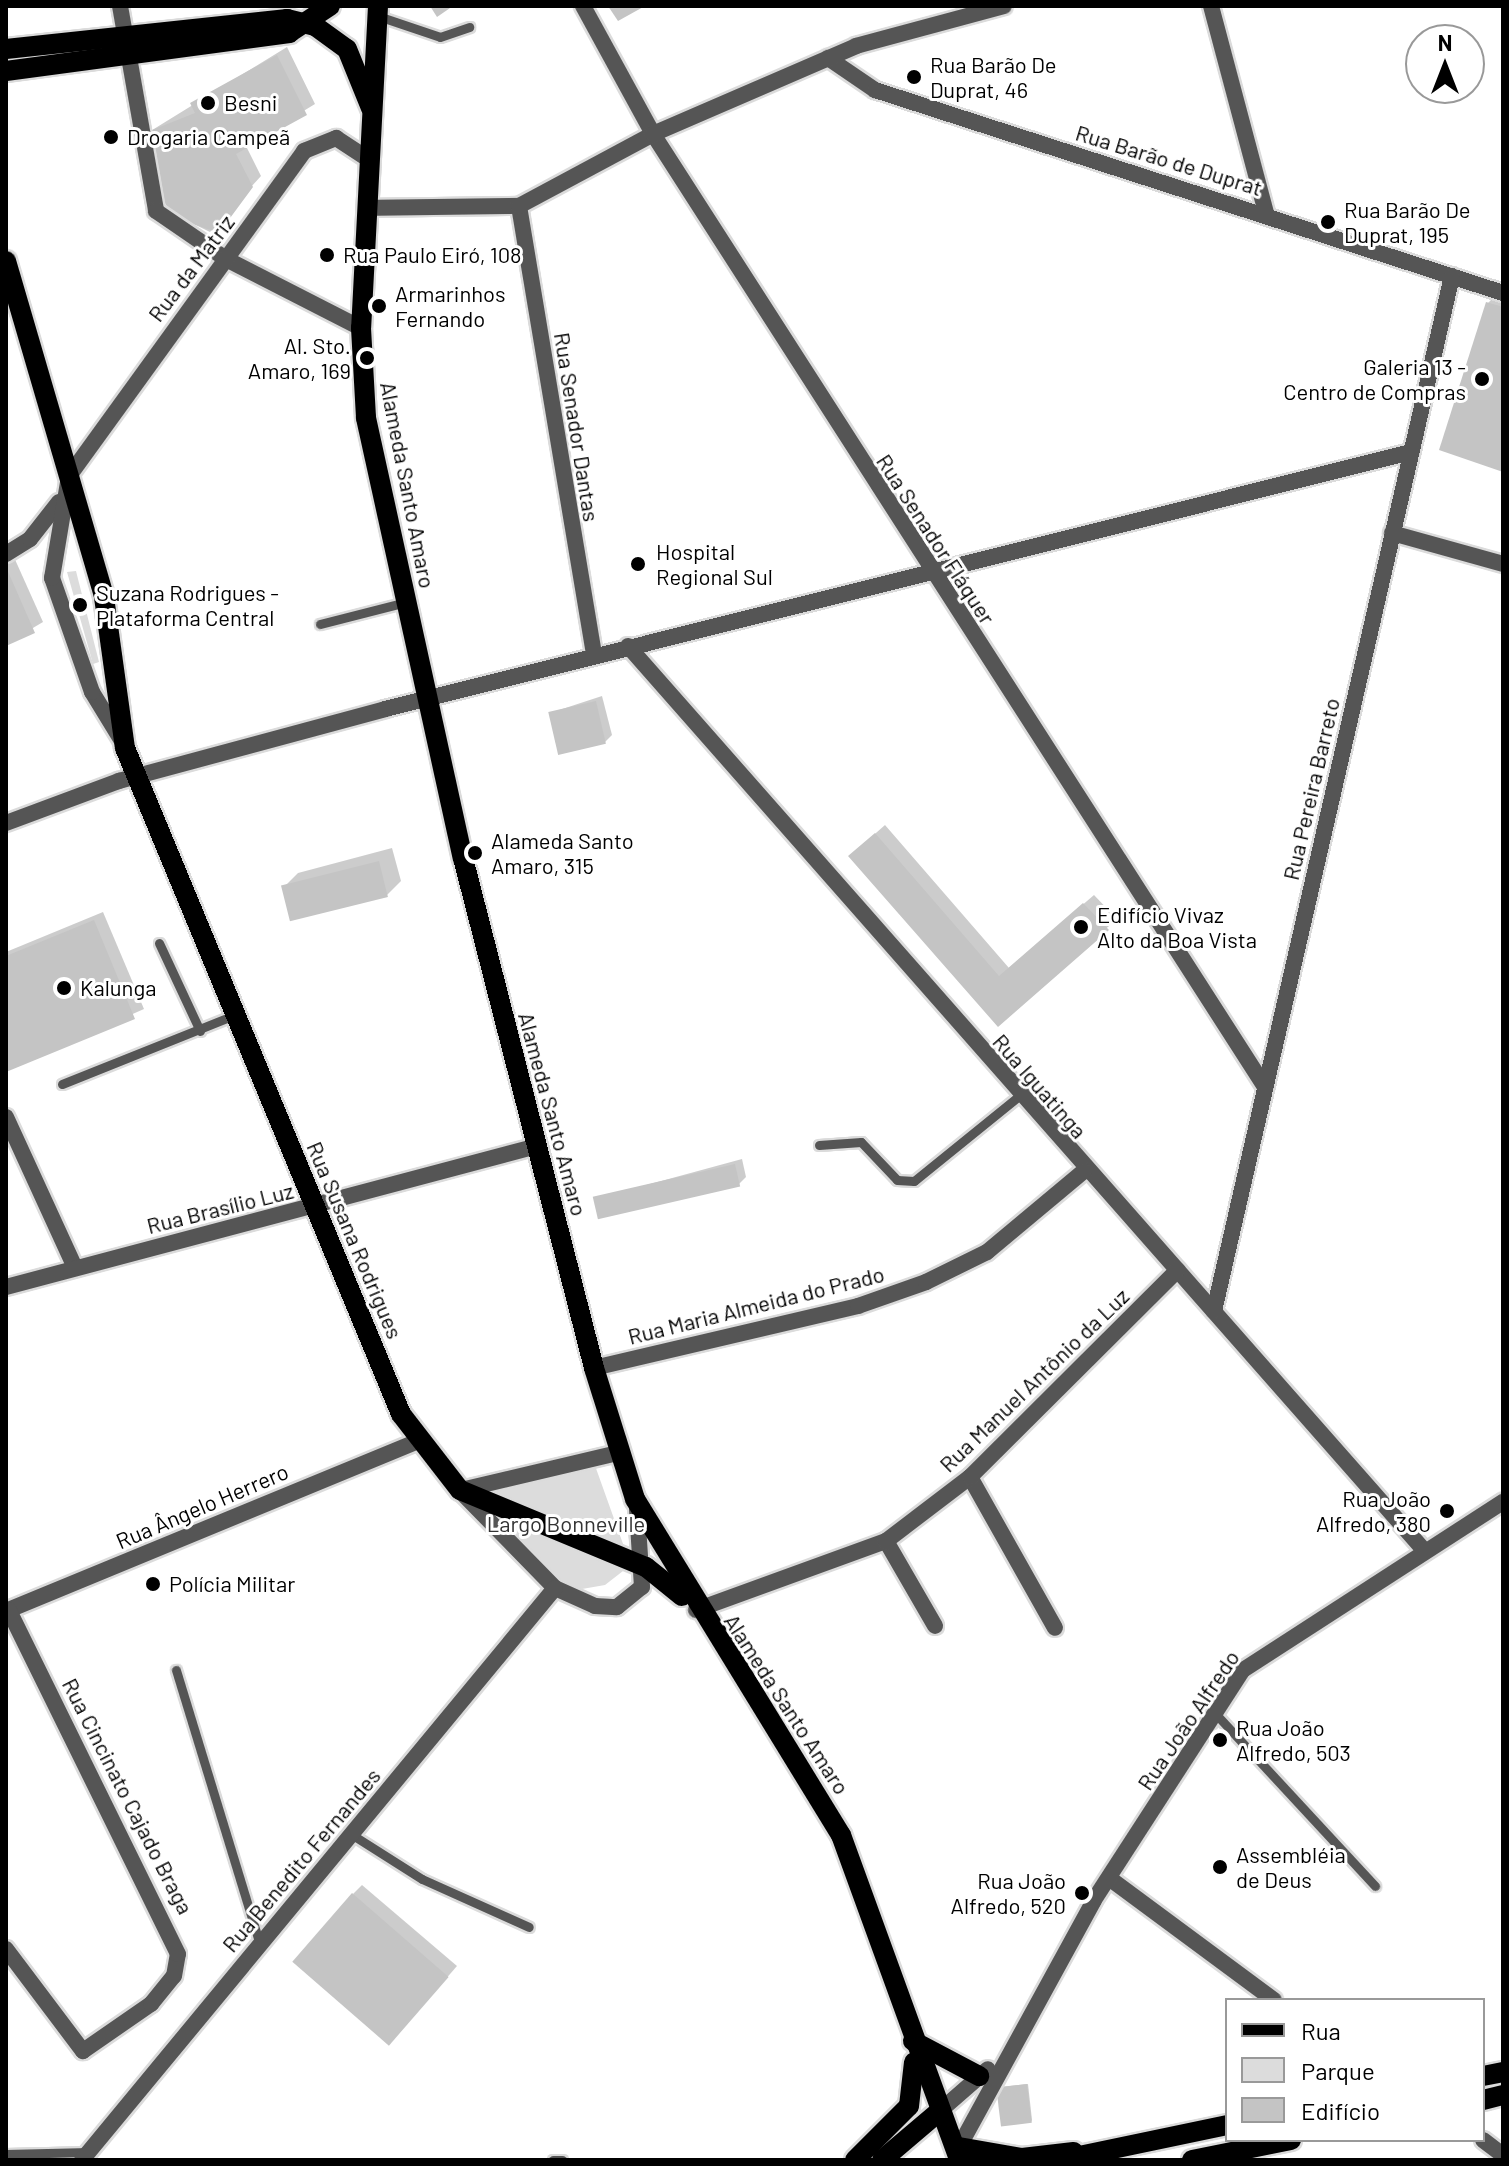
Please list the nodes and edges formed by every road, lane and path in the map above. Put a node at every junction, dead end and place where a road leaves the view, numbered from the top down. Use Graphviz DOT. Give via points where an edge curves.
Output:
graph roads {
  1 [pos="120,6"];
  2 [pos="330,6"];
  3 [pos="583,6"];
  4 [pos="1004,6"];
  5 [pos="1211,6"];
  6 [pos="378,11"];
  7 [pos="306,23"];
  8 [pos="469,27"];
  9 [pos="125,48"];
  10 [pos="6,49"];
  11 [pos="828,58"];
  12 [pos="6,71"];
  13 [pos="372,112"];
  14 [pos="653,134"];
  15 [pos="371,161"];
  16 [pos="519,206"];
  17 [pos="367,208"];
  18 [pos="1266,213"];
  19 [pos="226,259"];
  20 [pos="6,261"];
  21 [pos="1452,276"];
  22 [pos="1503,293"];
  23 [pos="361,328"];
  24 [pos="1411,452"];
  25 [pos="69,476"];
  26 [pos="60,501"];
  27 [pos="1392,533"];
  28 [pos="6,554"];
  29 [pos="1503,564"];
  30 [pos="931,573"];
  31 [pos="406,602"];
  32 [pos="320,624"];
  33 [pos="628,646"];
  34 [pos="594,655"];
  35 [pos="427,698"];
  36 [pos="125,748"];
  37 [pos="136,777"];
  38 [pos="6,823"];
  39 [pos="159,943"];
  40 [pos="237,1014"];
  41 [pos="200,1031"];
  42 [pos="62,1084"];
  43 [pos="1265,1087"];
  44 [pos="1019,1096"];
  45 [pos="6,1117"];
  46 [pos="819,1145"];
  47 [pos="537,1146"];
  48 [pos="1084,1171"];
  49 [pos="314,1207"];
  50 [pos="75,1268"];
  51 [pos="1178,1270"];
  52 [pos="6,1287"];
  53 [pos="1214,1311"];
  54 [pos="594,1368"];
  55 [pos="416,1442"];
  56 [pos="618,1453"];
  57 [pos="970,1477"];
  58 [pos="460,1490"];
  59 [pos="635,1499"];
  60 [pos="1503,1502"];
  61 [pos="886,1541"];
  62 [pos="1424,1550"];
  63 [pos="646,1567"];
  64 [pos="555,1588"];
  65 [pos="696,1610"];
  66 [pos="7,1611"];
  67 [pos="935,1626"];
  68 [pos="1055,1628"];
  69 [pos="176,1670"];
  70 [pos="1214,1712"];
  71 [pos="351,1834"];
  72 [pos="1109,1878"];
  73 [pos="1375,1886"];
  74 [pos="529,1927"];
  75 [pos="260,1945"];
  76 [pos="6,1949"];
  77 [pos="1271,1998"];
  78 [pos="910,2039"];
  79 [pos="1005,2057"];
  80 [pos="979,2076"];
  81 [pos="941,2110"];
  82 [pos="1225,2125"];
  83 [pos="1282,2142"];
  84 [pos="1485,2142"];
  85 [pos="1090,2150"];
  86 [pos="6,2154"];
  87 [pos="959,2154"];
  88 [pos="1503,2155"];
  89 [pos="85,2156"];
  90 [pos="1203,2159"];
  91 [pos="553,2160"];
  92 [pos="562,2160"];
  93 [pos="855,2160"];
  94 [pos="882,2160"];
  95 [pos="1060,2160"];
  1 -- 9 [label="street"];
  2 -- 7 [label="main road"];
  3 -- 14 [label="street, Rua Senador Fláquer"];
  4 -- 11 [label="street"];
  5 -- 18 [label="street"];
  6 -- 8 [label="lane" via="440,37"];
  6 -- 13 [label="main road, Alameda Santo Amaro"];
  7 -- 9 [label="main road"];
  7 -- 13 [label="main road" via="335,38 354,59"];
  9 -- 10 [label="main road"];
  9 -- 12 [label="main road"];
  9 -- 19 [label="street" via="156,211"];
  11 -- 14 [label="street"];
  11 -- 18 [label="street, Rua Barão de Duprat" via="875,90"];
  13 -- 15 [label="main road, Alameda Santo Amaro"];
  14 -- 16 [label="street"];
  14 -- 30 [label="street, Rua Senador Fláquer"];
  15 -- 17 [label="main road, Alameda Santo Amaro"];
  15 -- 19 [label="street, Rua da Matriz" via="347,142 316,140"];
  16 -- 17 [label="street"];
  16 -- 34 [label="street, Rua Senador Dantas"];
  17 -- 23 [label="main road, Alameda Santo Amaro"];
  18 -- 21 [label="street, Rua Barão de Duprat"];
  19 -- 23 [label="street"];
  19 -- 25 [label="street, Rua da Matriz"];
  20 -- 25 [label="main road"];
  21 -- 22 [label="street, Rua Barão de Duprat"];
  21 -- 24 [label="street, Rua Pereira Barreto"];
  23 -- 31 [label="main road, Alameda Santo Amaro" via="366,418"];
  24 -- 27 [label="street, Rua Pereira Barreto"];
  24 -- 30 [label="street"];
  25 -- 26 [label="street, Rua Susana Rodrigues"];
  25 -- 36 [label="main road, Rua Susana Rodrigues" via="104,597"];
  26 -- 28 [label="street" via="30,539"];
  26 -- 36 [label="street, Rua Susana Rodrigues" via="52,578 92,692"];
  27 -- 29 [label="street"];
  27 -- 43 [label="street, Rua Pereira Barreto"];
  30 -- 33 [label="street"];
  30 -- 43 [label="street, Rua Senador Fláquer"];
  31 -- 32 [label="lane"];
  31 -- 35 [label="main road, Alameda Santo Amaro"];
  33 -- 34 [label="street"];
  33 -- 44 [label="street, Rua Iguatinga"];
  34 -- 35 [label="street"];
  35 -- 37 [label="street"];
  35 -- 47 [label="main road, Alameda Santo Amaro"];
  36 -- 37 [label="main road, Rua Susana Rodrigues"];
  37 -- 38 [label="street"];
  37 -- 40 [label="main road, Rua Susana Rodrigues"];
  39 -- 41 [label="lane"];
  40 -- 41 [label="lane"];
  40 -- 49 [label="main road, Rua Susana Rodrigues"];
  41 -- 42 [label="lane"];
  43 -- 53 [label="street, Rua Pereira Barreto"];
  44 -- 46 [label="lane" via="914,1181 897,1180 861,1142"];
  44 -- 48 [label="street, Rua Iguatinga"];
  45 -- 50 [label="street"];
  47 -- 49 [label="street, Rua Brasílio Luz"];
  47 -- 54 [label="main road, Alameda Santo Amaro"];
  48 -- 51 [label="street, Rua Iguatinga"];
  48 -- 54 [label="street, Rua Maria Almeida do Prado" via="987,1252 926,1282 858,1306"];
  49 -- 50 [label="street, Rua Brasílio Luz"];
  49 -- 55 [label="main road, Rua Susana Rodrigues"];
  50 -- 52 [label="street, Rua Brasílio Luz"];
  51 -- 53 [label="street, Rua Iguatinga"];
  51 -- 57 [label="street, Rua Manuel Antônio da Luz"];
  53 -- 62 [label="street, Rua Iguatinga"];
  54 -- 56 [label="main road, Alameda Santo Amaro"];
  55 -- 58 [label="main road, Rua Susana Rodrigues"];
  55 -- 66 [label="street, Rua Ângelo Herrero"];
  56 -- 58 [label="street"];
  56 -- 59 [label="main road, Alameda Santo Amaro"];
  57 -- 61 [label="street, Rua Manuel Antônio da Luz"];
  57 -- 68 [label="street"];
  58 -- 63 [label="main road, Rua Susana Rodrigues"];
  58 -- 64 [label="street"];
  59 -- 63 [label="street"];
  59 -- 65 [label="main road, Alameda Santo Amaro"];
  60 -- 62 [label="street, Rua João Alfredo"];
  61 -- 65 [label="street, Rua Manuel Antônio da Luz"];
  61 -- 67 [label="street"];
  62 -- 70 [label="street, Rua João Alfredo" via="1263,1653"];
  63 -- 64 [label="street" via="642,1587 617,1607 595,1606"];
  63 -- 65 [label="main road, Rua Susana Rodrigues"];
  64 -- 71 [label="street, Rua Benedito Fernandes"];
  65 -- 78 [label="main road, Alameda Santo Amaro" via="822,1795"];
  66 -- 76 [label="street, Rua Cincinato Cajado Braga" via="175,1935 174,1976 151,2004 92,2050 75,2047"];
  69 -- 75 [label="lane"];
  70 -- 72 [label="street, Rua João Alfredo"];
  70 -- 73 [label="lane"];
  71 -- 74 [label="lane" via="422,1879"];
  71 -- 75 [label="street, Rua Benedito Fernandes"];
  72 -- 77 [label="street"];
  72 -- 79 [label="street, Rua João Alfredo"];
  75 -- 89 [label="street, Rua Benedito Fernandes"];
  78 -- 80 [label="main road"];
  78 -- 81 [label="main road, Alameda Santo Amaro"];
  78 -- 93 [label="main road" via="915,2092"];
  79 -- 80 [label="street, Rua João Alfredo"];
  79 -- 87 [label="street, Rua João Alfredo"];
  80 -- 81 [label="street, Rua João Alfredo"];
  81 -- 87 [label="main road, Alameda Santo Amaro"];
  81 -- 94 [label="main road"];
  82 -- 85 [label="main road"];
  83 -- 90 [label="main road"];
  84 -- 88 [label="street"];
  85 -- 87 [label="main road" via="1022,2158"];
  85 -- 95 [label="main road"];
  86 -- 89 [label="lane"];
  91 -- 92 [label="lane"];
}
